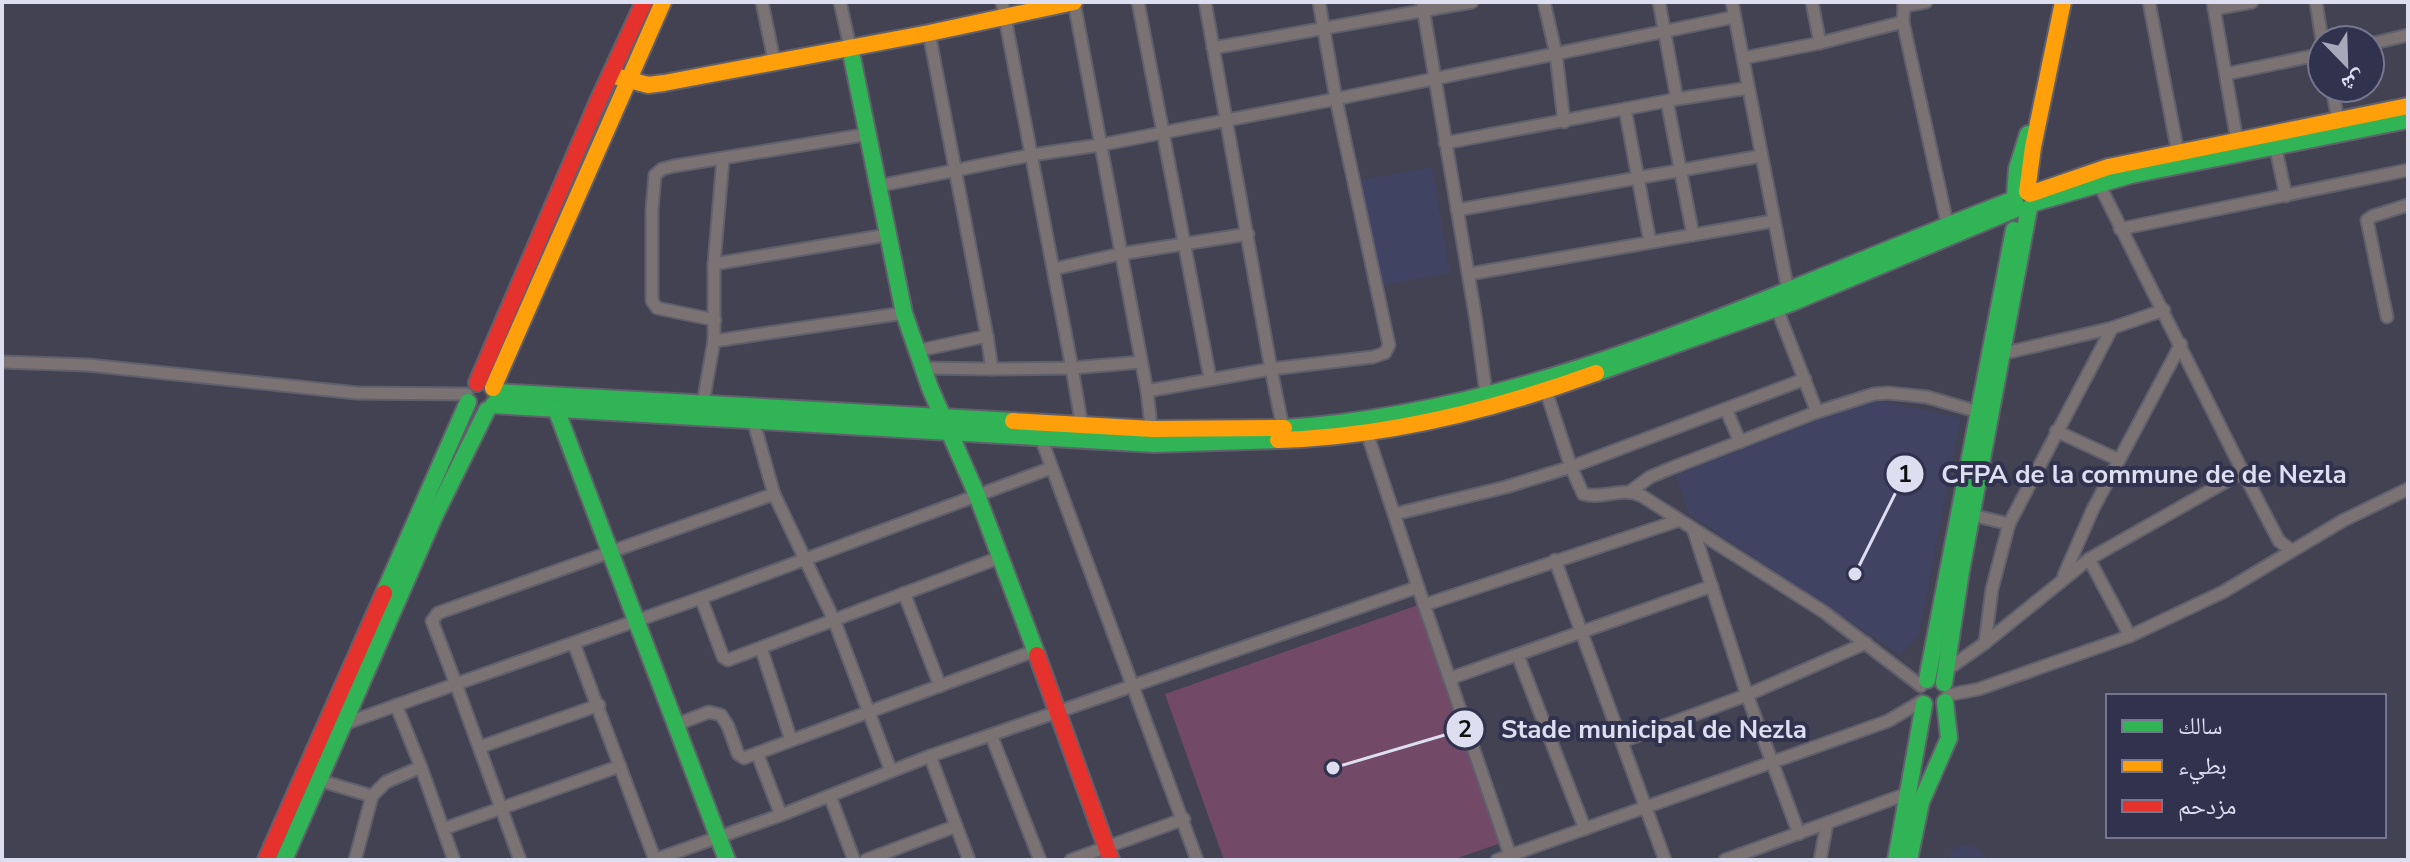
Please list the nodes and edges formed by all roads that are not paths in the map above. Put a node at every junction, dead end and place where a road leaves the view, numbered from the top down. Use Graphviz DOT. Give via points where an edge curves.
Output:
graph roads {
  1 [pos="644,2"];
  2 [pos="663,2"];
  3 [pos="762,2"];
  4 [pos="840,2"];
  5 [pos="1074,2"];
  6 [pos="1138,2"];
  7 [pos="1205,2"];
  8 [pos="1319,2"];
  9 [pos="1472,2"];
  10 [pos="1544,2"];
  11 [pos="1659,2"];
  12 [pos="1732,2"];
  13 [pos="1812,2"];
  14 [pos="1926,2"];
  15 [pos="2063,2"];
  16 [pos="2149,2"];
  17 [pos="2252,2"];
  18 [pos="2316,2"];
  19 [pos="1904,4"];
  20 [pos="2213,6"];
  21 [pos="1423,7"];
  22 [pos="1004,10"];
  23 [pos="1734,17"];
  24 [pos="1903,22"];
  25 [pos="2319,24"];
  26 [pos="1323,30"];
  27 [pos="929,33"];
  28 [pos="1665,33"];
  29 [pos="2408,35"];
  30 [pos="2386,40"];
  31 [pos="1820,43"];
  32 [pos="850,47"];
  33 [pos="1213,48"];
  34 [pos="1556,54"];
  35 [pos="2306,57"];
  36 [pos="1743,58"];
  37 [pos="774,60"];
  38 [pos="2226,74"];
  39 [pos="611,75"];
  40 [pos="1436,79"];
  41 [pos="630,81"];
  42 [pos="648,85"];
  43 [pos="1748,88"];
  44 [pos="599,99"];
  45 [pos="1336,99"];
  46 [pos="1672,100"];
  47 [pos="620,102"];
  48 [pos="2335,104"];
  49 [pos="2408,106"];
  50 [pos="1625,109"];
  51 [pos="1228,119"];
  52 [pos="2338,120"];
  53 [pos="2408,120"];
  54 [pos="1564,122"];
  55 [pos="1162,132"];
  56 [pos="869,134"];
  57 [pos="2237,141"];
  58 [pos="1445,143"];
  59 [pos="1100,145"];
  60 [pos="2275,145"];
  61 [pos="2178,153"];
  62 [pos="1031,155"];
  63 [pos="1761,156"];
  64 [pos="723,159"];
  65 [pos="2408,170"];
  66 [pos="954,172"];
  67 [pos="1681,172"];
  68 [pos="1638,179"];
  69 [pos="2098,182"];
  70 [pos="878,186"];
  71 [pos="2286,196"];
  72 [pos="2023,201"];
  73 [pos="2408,205"];
  74 [pos="1457,210"];
  75 [pos="1773,221"];
  76 [pos="1947,223"];
  77 [pos="2120,229"];
  78 [pos="1248,234"];
  79 [pos="887,235"];
  80 [pos="1693,235"];
  81 [pos="1650,242"];
  82 [pos="1184,245"];
  83 [pos="1120,254"];
  84 [pos="714,264"];
  85 [pos="1054,269"];
  86 [pos="1469,274"];
  87 [pos="1785,301"];
  88 [pos="2164,310"];
  89 [pos="904,313"];
  90 [pos="2387,317"];
  91 [pos="715,320"];
  92 [pos="2112,328"];
  93 [pos="987,336"];
  94 [pos="714,341"];
  95 [pos="2181,344"];
  96 [pos="916,351"];
  97 [pos="2001,354"];
  98 [pos="2,362"];
  99 [pos="1141,362"];
  100 [pos="923,368"];
  101 [pos="1072,368"];
  102 [pos="992,369"];
  103 [pos="1271,369"];
  104 [pos="1210,378"];
  105 [pos="1805,379"];
  106 [pos="1147,391"];
  107 [pos="1546,391"];
  108 [pos="483,396"];
  109 [pos="1488,402"];
  110 [pos="703,403"];
  111 [pos="556,409"];
  112 [pos="1726,409"];
  113 [pos="1817,412"];
  114 [pos="1979,412"];
  115 [pos="754,423"];
  116 [pos="946,425"];
  117 [pos="1082,427"];
  118 [pos="1283,428"];
  119 [pos="2056,431"];
  120 [pos="1367,433"];
  121 [pos="1153,437"];
  122 [pos="1041,438"];
  123 [pos="1740,442"];
  124 [pos="2119,460"];
  125 [pos="1571,467"];
  126 [pos="1051,468"];
  127 [pos="2243,472"];
  128 [pos="2408,489"];
  129 [pos="1631,491"];
  130 [pos="774,494"];
  131 [pos="977,495"];
  132 [pos="1395,514"];
  133 [pos="1972,515"];
  134 [pos="1677,521"];
  135 [pos="2009,524"];
  136 [pos="1694,531"];
  137 [pos="2279,541"];
  138 [pos="2291,550"];
  139 [pos="610,551"];
  140 [pos="2279,556"];
  141 [pos="1001,557"];
  142 [pos="806,558"];
  143 [pos="2089,559"];
  144 [pos="1555,560"];
  145 [pos="2062,578"];
  146 [pos="1712,586"];
  147 [pos="1418,587"];
  148 [pos="904,593"];
  149 [pos="701,598"];
  150 [pos="1424,605"];
  151 [pos="637,620"];
  152 [pos="834,620"];
  153 [pos="1582,632"];
  154 [pos="2130,636"];
  155 [pos="1866,643"];
  156 [pos="1985,643"];
  157 [pos="574,644"];
  158 [pos="761,648"];
  159 [pos="1034,651"];
  160 [pos="1518,656"];
  161 [pos="1451,678"];
  162 [pos="456,684"];
  163 [pos="1134,684"];
  164 [pos="940,686"];
  165 [pos="1945,688"];
  166 [pos="1924,693"];
  167 [pos="1747,695"];
  168 [pos="396,705"];
  169 [pos="599,705"];
  170 [pos="870,712"];
  171 [pos="1056,713"];
  172 [pos="344,724"];
  173 [pos="675,725"];
  174 [pos="991,735"];
  175 [pos="791,740"];
  176 [pos="1623,741"];
  177 [pos="480,747"];
  178 [pos="757,753"];
  179 [pos="930,756"];
  180 [pos="1772,763"];
  181 [pos="620,766"];
  182 [pos="421,767"];
  183 [pos="891,771"];
  184 [pos="318,780"];
  185 [pos="1909,793"];
  186 [pos="372,796"];
  187 [pos="830,796"];
  188 [pos="503,807"];
  189 [pos="1648,808"];
  190 [pos="781,815"];
  191 [pos="1184,819"];
  192 [pos="1827,823"];
  193 [pos="956,826"];
  194 [pos="443,829"];
  195 [pos="1585,829"];
  196 [pos="1799,834"];
  197 [pos="719,837"];
  198 [pos="1109,853"];
  199 [pos="1510,855"];
  200 [pos="1526,855"];
  201 [pos="1729,859"];
  202 [pos="266,860"];
  203 [pos="284,860"];
  204 [pos="355,860"];
  205 [pos="454,860"];
  206 [pos="520,860"];
  207 [pos="655,860"];
  208 [pos="727,860"];
  209 [pos="854,860"];
  210 [pos="866,860"];
  211 [pos="969,860"];
  212 [pos="1040,860"];
  213 [pos="1071,860"];
  214 [pos="1197,860"];
  215 [pos="1497,860"];
  216 [pos="1665,860"];
  217 [pos="1820,860"];
  218 [pos="1896,860"];
  219 [pos="1909,860"];
  1 -- 39 [label="main road"];
  2 -- 41 [label="main road"];
  3 -- 37 [label="street"];
  4 -- 32 [label="street"];
  5 -- 22 [label="main road"];
  5 -- 59 [label="street"];
  6 -- 55 [label="street"];
  7 -- 33 [label="street"];
  8 -- 26 [label="street"];
  9 -- 21 [label="street"];
  10 -- 34 [label="street"];
  11 -- 28 [label="street"];
  12 -- 23 [label="street"];
  13 -- 31 [label="street"];
  14 -- 19 [label="street"];
  15 -- 72 [label="main road" via="2042,104 2020,156"];
  16 -- 61 [label="street"];
  17 -- 20 [label="street"];
  18 -- 25 [label="street"];
  19 -- 24 [label="street"];
  20 -- 38 [label="street"];
  21 -- 26 [label="street"];
  21 -- 40 [label="street"];
  22 -- 27 [label="main road"];
  22 -- 62 [label="street"];
  23 -- 28 [label="street"];
  23 -- 36 [label="street"];
  24 -- 31 [label="street"];
  24 -- 76 [label="street"];
  26 -- 33 [label="street"];
  26 -- 45 [label="street"];
  27 -- 32 [label="main road"];
  27 -- 66 [label="street"];
  28 -- 34 [label="street"];
  28 -- 46 [label="street"];
  29 -- 30 [label="street"];
  31 -- 36 [label="street"];
  32 -- 37 [label="main road"];
  32 -- 56 [label="main road"];
  33 -- 51 [label="street"];
  34 -- 40 [label="street"];
  34 -- 54 [label="street"];
  35 -- 38 [label="street"];
  36 -- 43 [label="street"];
  37 -- 42 [label="main road"];
  38 -- 57 [label="street"];
  39 -- 41 [label="main road"];
  39 -- 44 [label="main road"];
  40 -- 45 [label="street"];
  40 -- 58 [label="street"];
  41 -- 42 [label="main road"];
  41 -- 47 [label="main road"];
  42 -- 47 [label="main road"];
  43 -- 46 [label="street"];
  43 -- 63 [label="street"];
  44 -- 47 [label="main road"];
  44 -- 108 [label="main road"];
  45 -- 51 [label="street"];
  45 -- 103 [label="street" via="1389,345 1373,357"];
  46 -- 50 [label="street"];
  46 -- 67 [label="street"];
  47 -- 108 [label="main road"];
  48 -- 52 [label="street"];
  49 -- 52 [label="main road"];
  50 -- 54 [label="street"];
  50 -- 68 [label="street"];
  51 -- 55 [label="street"];
  51 -- 78 [label="street"];
  52 -- 57 [label="main road"];
  53 -- 60 [label="main road"];
  54 -- 58 [label="street"];
  55 -- 59 [label="street"];
  55 -- 82 [label="street"];
  56 -- 64 [label="street"];
  56 -- 70 [label="main road"];
  57 -- 61 [label="main road"];
  58 -- 74 [label="street"];
  59 -- 62 [label="street"];
  59 -- 83 [label="street"];
  60 -- 69 [label="main road"];
  60 -- 71 [label="street"];
  61 -- 72 [label="main road" via="2108,167"];
  62 -- 66 [label="street"];
  62 -- 85 [label="street"];
  63 -- 67 [label="street"];
  63 -- 75 [label="street"];
  64 -- 84 [label="street"];
  64 -- 91 [label="street" via="658,172 652,210 652,301 657,308"];
  65 -- 71 [label="street"];
  66 -- 70 [label="street"];
  66 -- 93 [label="street"];
  67 -- 68 [label="street"];
  67 -- 80 [label="street"];
  68 -- 74 [label="street"];
  68 -- 81 [label="street"];
  69 -- 72 [label="main road"];
  69 -- 77 [label="street"];
  70 -- 79 [label="main road"];
  71 -- 77 [label="street"];
  72 -- 76 [label="main road"];
  72 -- 87 [label="main road"];
  72 -- 97 [label="main road"];
  72 -- 114 [label="main road"];
  73 -- 90 [label="street" via="2367,220"];
  74 -- 86 [label="street"];
  75 -- 80 [label="street"];
  75 -- 87 [label="street"];
  76 -- 87 [label="main road"];
  77 -- 88 [label="street"];
  78 -- 82 [label="street"];
  78 -- 103 [label="street"];
  79 -- 84 [label="street"];
  79 -- 89 [label="main road"];
  80 -- 81 [label="street"];
  81 -- 86 [label="street"];
  82 -- 83 [label="street"];
  82 -- 104 [label="street"];
  83 -- 85 [label="street"];
  83 -- 99 [label="street"];
  84 -- 91 [label="street"];
  85 -- 101 [label="street"];
  86 -- 109 [label="street"];
  87 -- 105 [label="street"];
  87 -- 107 [label="main road"];
  87 -- 109 [label="main road" via="1680,331"];
  88 -- 92 [label="street"];
  88 -- 95 [label="street"];
  89 -- 94 [label="street"];
  89 -- 96 [label="main road"];
  91 -- 94 [label="street"];
  92 -- 97 [label="street"];
  92 -- 119 [label="street"];
  93 -- 96 [label="street"];
  93 -- 102 [label="street"];
  94 -- 110 [label="street"];
  95 -- 124 [label="street"];
  95 -- 127 [label="street"];
  96 -- 100 [label="main road"];
  97 -- 133 [label="main road"];
  98 -- 108 [label="street" via="88,365 357,393"];
  99 -- 101 [label="street"];
  99 -- 106 [label="street"];
  100 -- 102 [label="street"];
  100 -- 116 [label="main road"];
  101 -- 102 [label="street"];
  101 -- 117 [label="street"];
  103 -- 104 [label="street"];
  103 -- 118 [label="street"];
  104 -- 106 [label="street"];
  105 -- 112 [label="street"];
  105 -- 113 [label="street"];
  106 -- 121 [label="street"];
  107 -- 109 [label="main road"];
  107 -- 125 [label="street"];
  108 -- 110 [label="main road"];
  108 -- 111 [label="main road"];
  108 -- 172 [label="main road"];
  108 -- 202 [label="main road"];
  109 -- 118 [label="main road"];
  109 -- 120 [label="main road"];
  110 -- 116 [label="main road"];
  111 -- 115 [label="main road"];
  111 -- 139 [label="main road"];
  112 -- 123 [label="street"];
  112 -- 125 [label="street"];
  113 -- 114 [label="street" via="1888,393 1927,397"];
  113 -- 123 [label="street"];
  114 -- 166 [label="main road"];
  115 -- 116 [label="main road"];
  115 -- 130 [label="street"];
  116 -- 117 [label="main road"];
  116 -- 122 [label="main road"];
  116 -- 131 [label="main road"];
  117 -- 121 [label="main road"];
  118 -- 121 [label="main road"];
  119 -- 124 [label="street"];
  119 -- 135 [label="street"];
  120 -- 121 [label="main road" via="1322,439"];
  120 -- 132 [label="street"];
  121 -- 122 [label="main road"];
  122 -- 126 [label="street"];
  123 -- 129 [label="street" via="1650,477"];
  124 -- 145 [label="street"];
  125 -- 129 [label="street" via="1587,496"];
  125 -- 132 [label="street"];
  126 -- 131 [label="street"];
  126 -- 163 [label="street"];
  127 -- 137 [label="street"];
  127 -- 143 [label="street"];
  128 -- 138 [label="street"];
  129 -- 134 [label="street"];
  130 -- 139 [label="street"];
  130 -- 142 [label="street"];
  131 -- 141 [label="main road"];
  131 -- 142 [label="street"];
  132 -- 147 [label="street"];
  133 -- 135 [label="street"];
  133 -- 165 [label="main road"];
  134 -- 136 [label="street"];
  134 -- 144 [label="street"];
  135 -- 156 [label="street"];
  136 -- 146 [label="street"];
  136 -- 155 [label="street"];
  137 -- 138 [label="street"];
  137 -- 140 [label="street"];
  138 -- 140 [label="street"];
  139 -- 151 [label="main road"];
  139 -- 162 [label="street" via="434,615"];
  140 -- 154 [label="street" via="2223,592"];
  141 -- 148 [label="street"];
  141 -- 159 [label="main road"];
  142 -- 149 [label="street"];
  142 -- 152 [label="street"];
  143 -- 145 [label="street"];
  143 -- 154 [label="street"];
  144 -- 150 [label="street"];
  144 -- 153 [label="street"];
  145 -- 156 [label="street"];
  146 -- 153 [label="street"];
  146 -- 167 [label="street"];
  147 -- 150 [label="street"];
  147 -- 163 [label="street"];
  148 -- 152 [label="street"];
  148 -- 164 [label="street"];
  149 -- 151 [label="street"];
  149 -- 158 [label="street" via="725,659"];
  150 -- 161 [label="street"];
  151 -- 157 [label="street"];
  151 -- 173 [label="main road"];
  152 -- 158 [label="street"];
  152 -- 170 [label="street"];
  153 -- 160 [label="street"];
  153 -- 176 [label="street"];
  154 -- 165 [label="street" via="1979,689"];
  155 -- 166 [label="street"];
  155 -- 167 [label="street"];
  156 -- 165 [label="street"];
  157 -- 162 [label="street"];
  157 -- 169 [label="street"];
  158 -- 175 [label="street"];
  159 -- 164 [label="street"];
  159 -- 171 [label="main road"];
  160 -- 161 [label="street"];
  160 -- 195 [label="street"];
  161 -- 199 [label="street"];
  162 -- 168 [label="street"];
  162 -- 177 [label="street"];
  163 -- 171 [label="street"];
  163 -- 191 [label="street"];
  164 -- 170 [label="street"];
  165 -- 166 [label="main road" via="1933,679"];
  165 -- 166 [label="main road" via="1933,708"];
  165 -- 219 [label="main road" via="1949,738 1921,802"];
  166 -- 180 [label="street" via="1888,721"];
  166 -- 185 [label="main road"];
  167 -- 176 [label="street"];
  167 -- 180 [label="street"];
  168 -- 172 [label="street"];
  168 -- 182 [label="street"];
  169 -- 177 [label="street"];
  169 -- 181 [label="street"];
  170 -- 175 [label="street"];
  170 -- 183 [label="street"];
  171 -- 174 [label="street"];
  171 -- 198 [label="main road"];
  172 -- 184 [label="main road"];
  173 -- 178 [label="street" via="716,713 725,719 741,758"];
  173 -- 197 [label="main road"];
  174 -- 179 [label="street"];
  174 -- 212 [label="street"];
  175 -- 178 [label="street"];
  176 -- 189 [label="street"];
  177 -- 188 [label="street"];
  178 -- 190 [label="street"];
  179 -- 183 [label="street"];
  179 -- 193 [label="street"];
  180 -- 189 [label="street"];
  180 -- 196 [label="street"];
  181 -- 188 [label="street"];
  181 -- 207 [label="street"];
  182 -- 186 [label="street" via="386,782"];
  182 -- 194 [label="street"];
  183 -- 187 [label="street"];
  184 -- 186 [label="street"];
  184 -- 203 [label="main road"];
  185 -- 192 [label="street"];
  185 -- 218 [label="main road"];
  186 -- 204 [label="street"];
  187 -- 190 [label="street"];
  187 -- 209 [label="street"];
  188 -- 194 [label="street"];
  188 -- 206 [label="street"];
  189 -- 195 [label="street"];
  189 -- 216 [label="street"];
  190 -- 197 [label="street"];
  191 -- 198 [label="street"];
  191 -- 214 [label="street"];
  192 -- 196 [label="street"];
  192 -- 217 [label="street"];
  193 -- 210 [label="street"];
  193 -- 211 [label="street"];
  194 -- 205 [label="street"];
  195 -- 200 [label="street"];
  196 -- 201 [label="street"];
  197 -- 207 [label="street"];
  197 -- 208 [label="main road"];
  198 -- 213 [label="street"];
  199 -- 200 [label="street"];
  199 -- 215 [label="street"];
}
